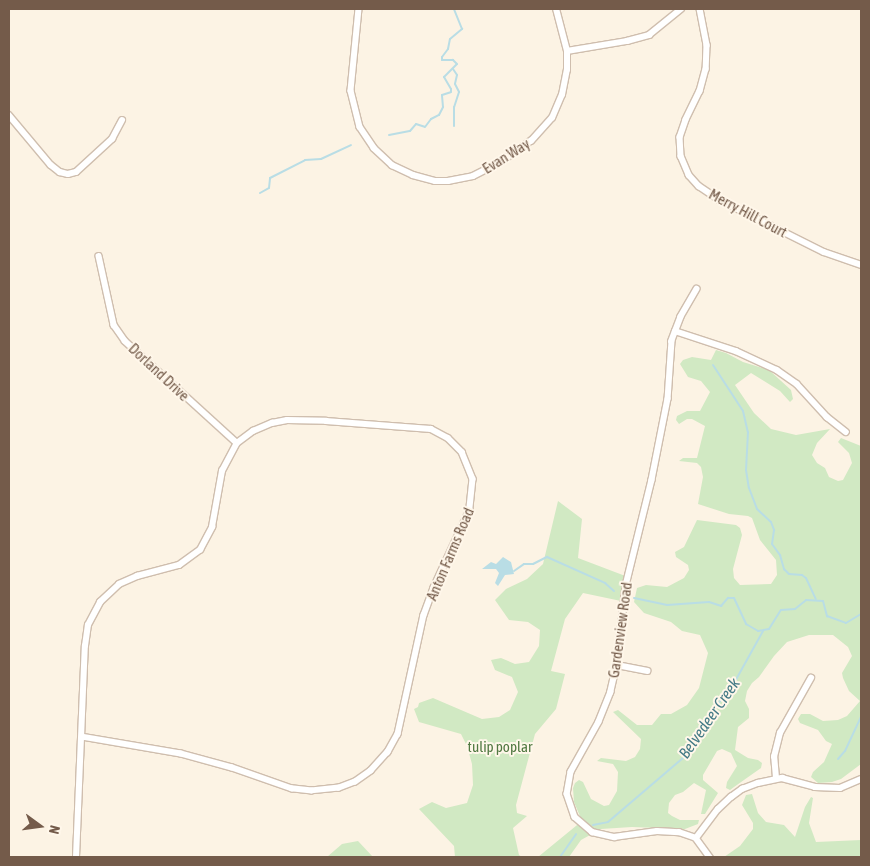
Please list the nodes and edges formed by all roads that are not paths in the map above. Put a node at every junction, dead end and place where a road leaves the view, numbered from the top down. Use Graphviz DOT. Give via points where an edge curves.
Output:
graph roads {
  1 [pos="359,9"];
  2 [pos="556,9"];
  3 [pos="681,9"];
  4 [pos="700,9"];
  5 [pos="567,51"];
  6 [pos="9,115"];
  7 [pos="122,120"];
  8 [pos="98,256"];
  9 [pos="861,266"];
  10 [pos="697,289"];
  11 [pos="675,331"];
  12 [pos="846,432"];
  13 [pos="236,443"];
  14 [pos="617,665"];
  15 [pos="647,670"];
  16 [pos="811,678"];
  17 [pos="82,737"];
  18 [pos="776,778"];
  19 [pos="861,779"];
  20 [pos="696,838"];
  21 [pos="76,857"];
  22 [pos="710,857"];
  1 -- 5 [label="street, Evan Way" via="351,91 360,127 374,148 392,165 426,179 448,181 473,176 532,141 558,106 565,83"];
  2 -- 5 [label="street, Evan Way"];
  3 -- 5 [label="street" via="649,34"];
  4 -- 9 [label="street, Merry Hill Court" via="707,45 706,68 700,92 680,137 681,156 689,175 720,200 836,258"];
  6 -- 7 [label="street" via="55,169 68,174 76,172 112,140"];
  8 -- 13 [label="street, Dorland Drive" via="114,324 125,341"];
  10 -- 11 [label="street, Gardenview Road"];
  11 -- 12 [label="street" via="736,351 777,370 797,384 831,421"];
  11 -- 14 [label="street, Gardenview Road" via="668,399 622,604"];
  13 -- 17 [label="street" via="222,471 212,527 200,550 179,565 119,584 95,611 86,633"];
  13 -- 17 [label="street, Anton Farms Road" via="263,426 287,420 404,425 440,433 456,444 467,461 473,480 472,504 424,617 401,724 394,742 378,765 355,782 312,791 278,786 248,773 181,754"];
  14 -- 15 [label="street"];
  14 -- 20 [label="street, Gardenview Road" via="602,714 571,772 567,794 571,810 584,827 607,837 669,831"];
  16 -- 18 [label="street" via="780,733 774,757"];
  17 -- 21 [label="street"];
  18 -- 19 [label="street" via="830,788"];
  18 -- 20 [label="street" via="742,789 730,797"];
  20 -- 22 [label="street"];
}
